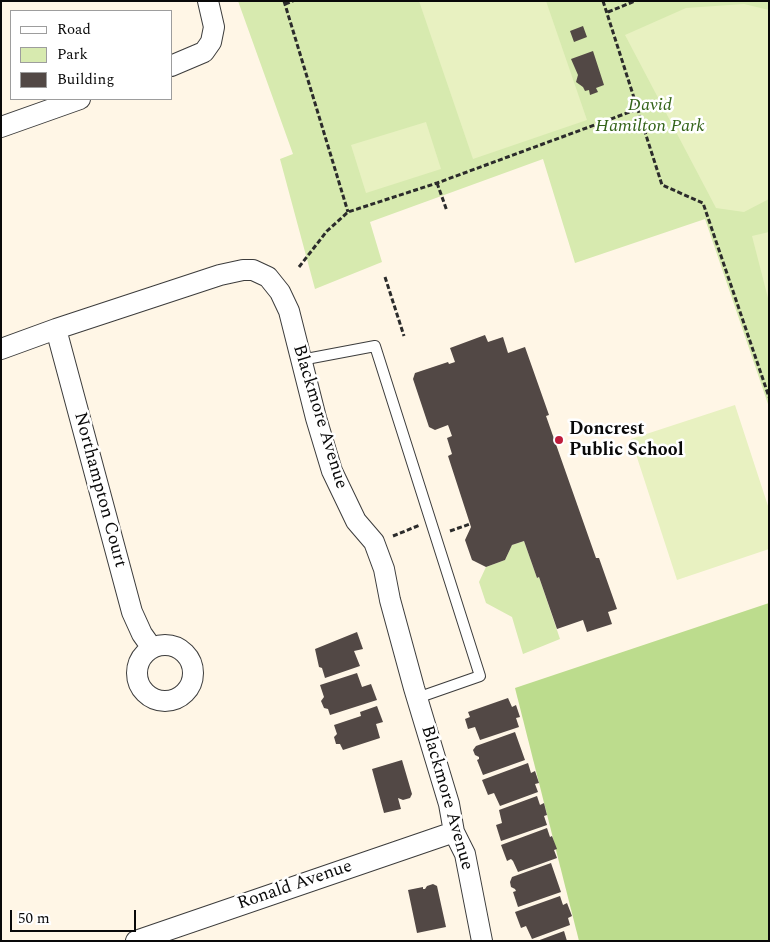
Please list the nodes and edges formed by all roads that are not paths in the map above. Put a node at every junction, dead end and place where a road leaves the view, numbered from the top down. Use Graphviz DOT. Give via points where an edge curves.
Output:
graph roads {
  1 [pos="208,1"];
  2 [pos="172,66"];
  3 [pos="77,100"];
  4 [pos="1,127"];
  5 [pos="56,328"];
  6 [pos="1,349"];
  7 [pos="301,360"];
  8 [pos="152,648"];
  9 [pos="417,698"];
  10 [pos="454,832"];
  11 [pos="136,941"];
  12 [pos="482,941"];
  1 -- 2 [label="street" via="214,27 211,42 204,52"];
  3 -- 4 [label="street"];
  5 -- 6 [label="street, Blackmore Avenue"];
  5 -- 7 [label="street, Blackmore Avenue" via="220,275 253,270 268,277 280,292 289,311"];
  5 -- 8 [label="street, Northampton Court" via="132,612"];
  7 -- 9 [label="street, Blackmore Avenue" via="332,471 356,522 374,542 384,569"];
  7 -- 9 [label="lane" via="375,346 480,676"];
  9 -- 10 [label="street, Blackmore Avenue" via="449,804"];
  10 -- 11 [label="street, Ronald Avenue"];
  10 -- 12 [label="street, Blackmore Avenue" via="465,854"];
}
